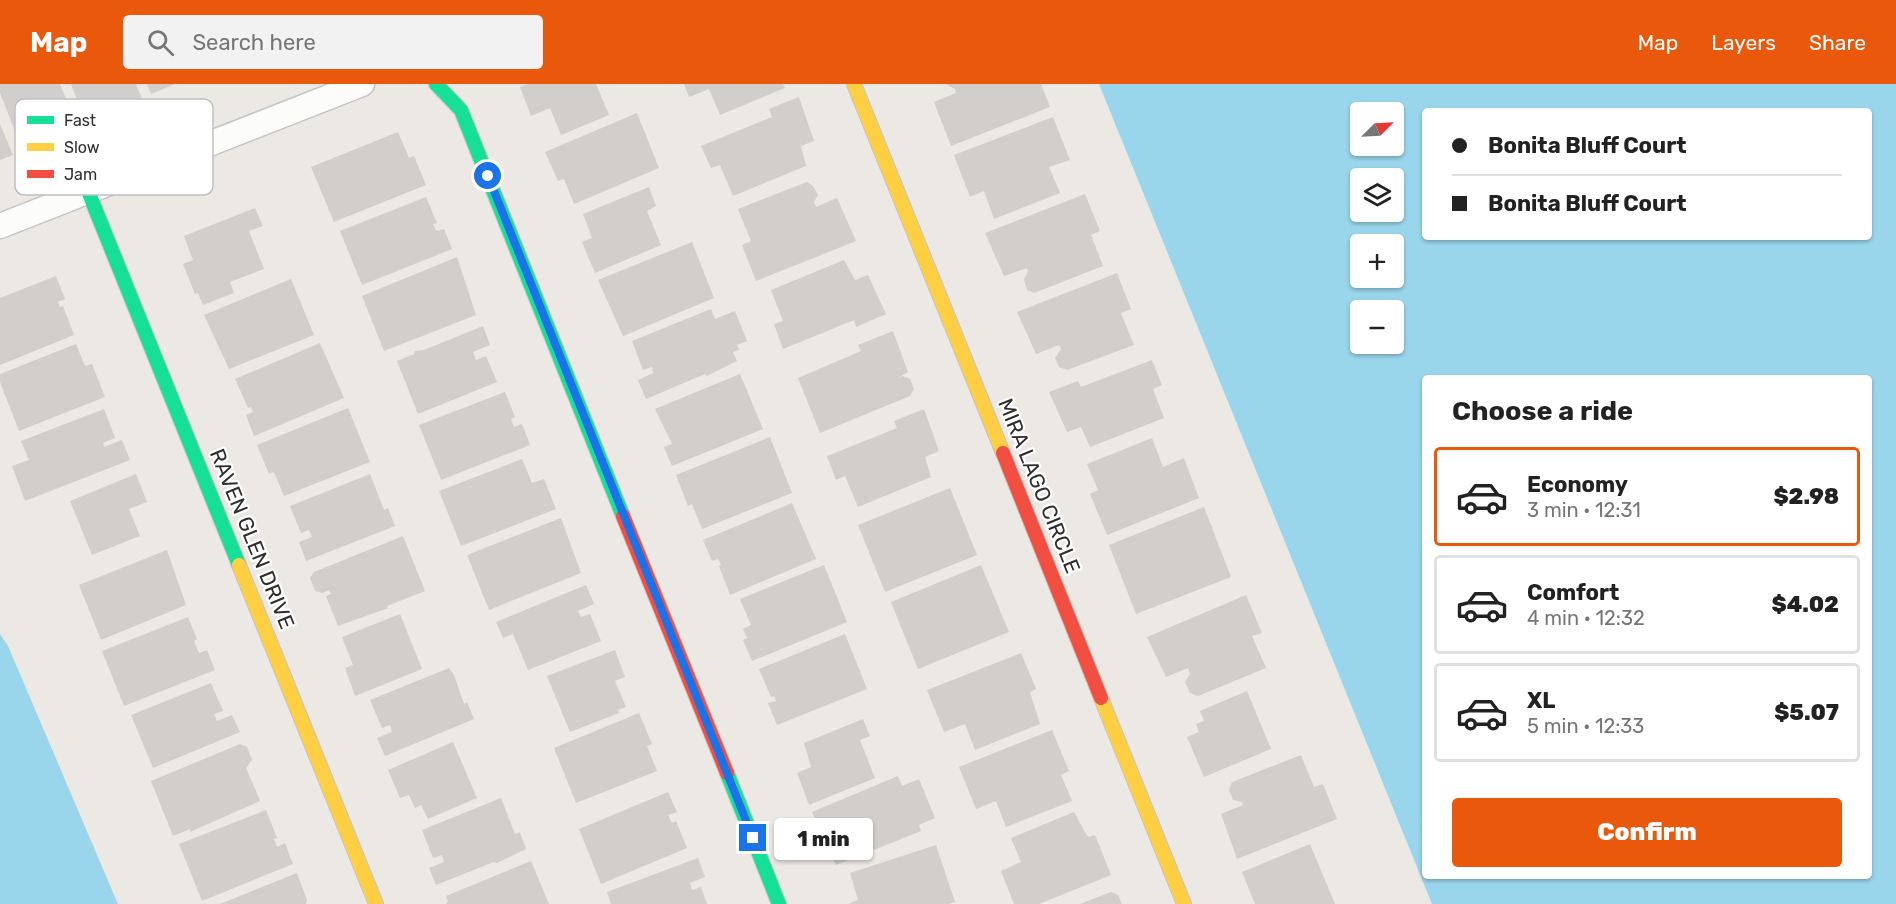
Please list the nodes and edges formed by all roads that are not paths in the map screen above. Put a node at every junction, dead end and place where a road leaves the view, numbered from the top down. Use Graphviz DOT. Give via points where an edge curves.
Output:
graph roads {
  1 [pos="362,84"];
  2 [pos="436,84"];
  3 [pos="855,84"];
  4 [pos="213,142"];
  5 [pos="76,195"];
  6 [pos="90,195"];
  7 [pos="0,226"];
  8 [pos="376,904"];
  9 [pos="779,904"];
  10 [pos="1184,904"];
  1 -- 4 [label="street"];
  2 -- 9 [label="street" via="461,110"];
  3 -- 10 [label="street, MIRA LAGO CIRCLE"];
  5 -- 7 [label="street"];
  6 -- 8 [label="street, RAVEN GLEN DRIVE"];
}
